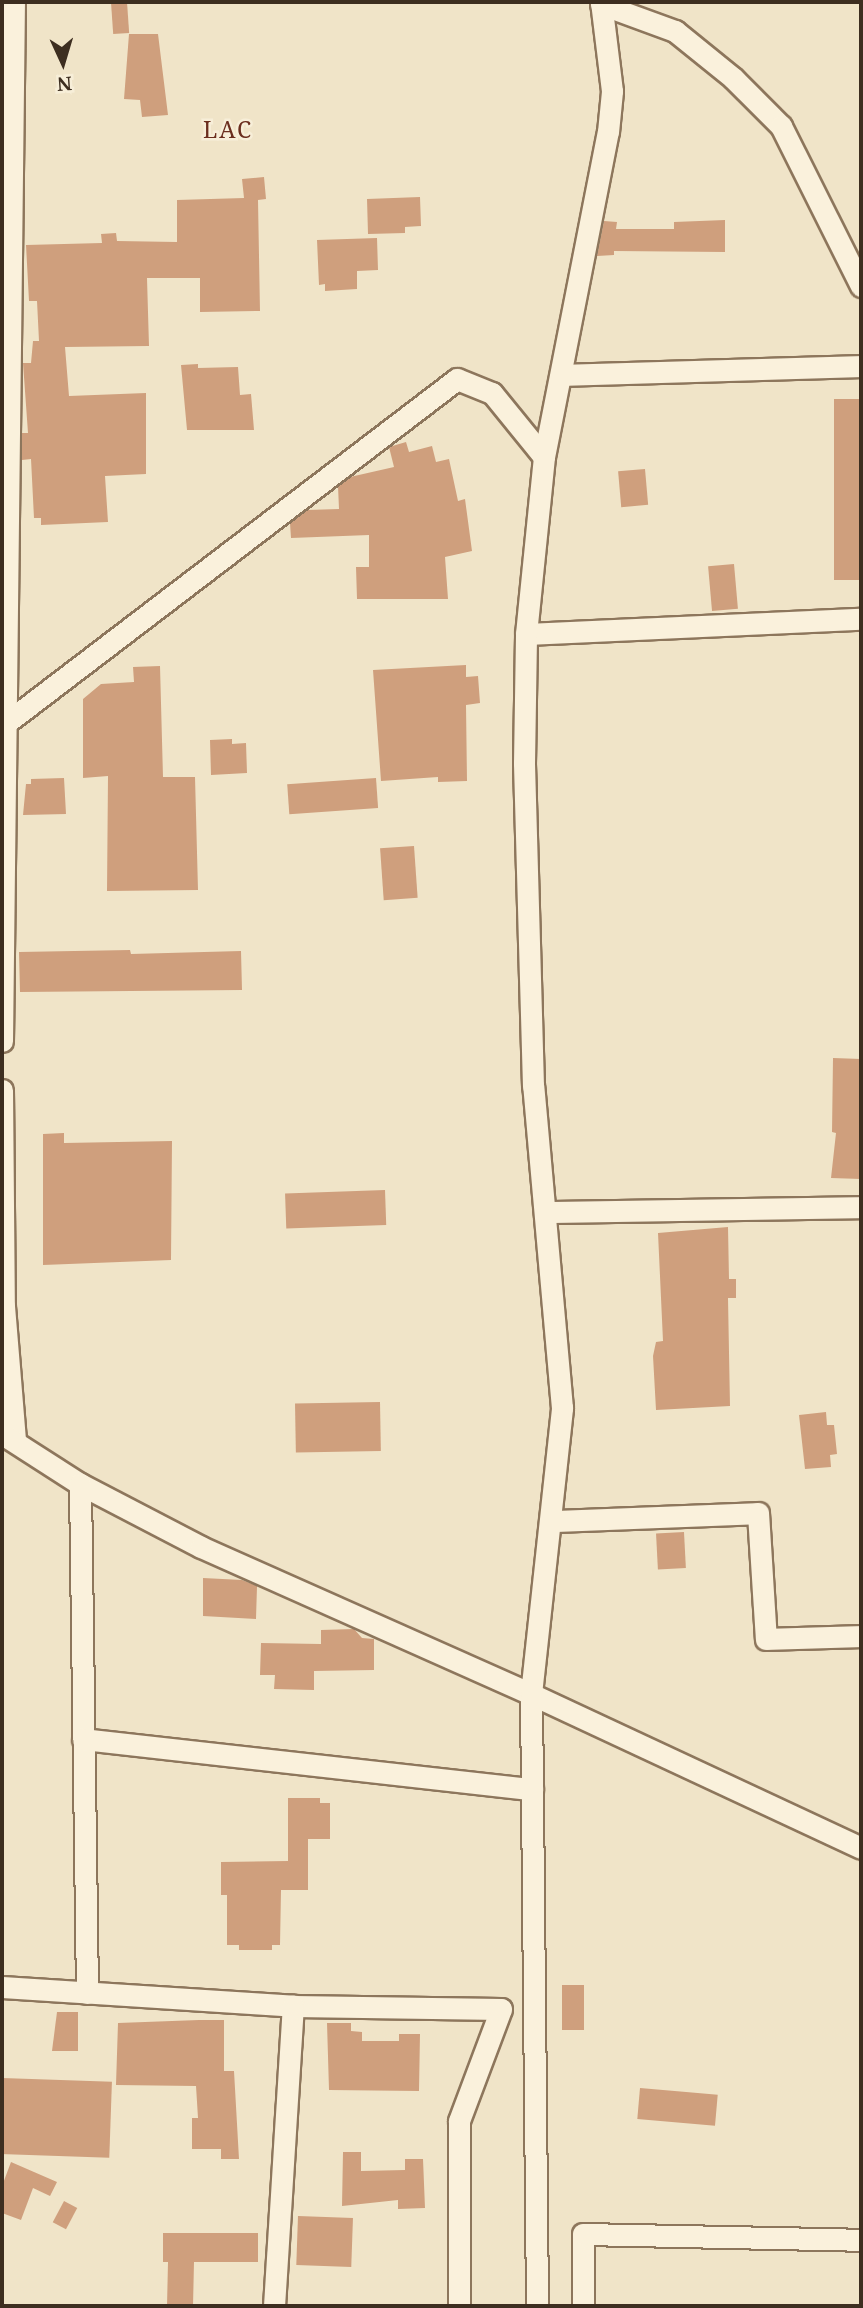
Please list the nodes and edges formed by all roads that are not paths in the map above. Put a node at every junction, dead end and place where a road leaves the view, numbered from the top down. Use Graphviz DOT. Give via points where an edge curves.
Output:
graph roads {
  1 [pos="14,2"];
  2 [pos="601,3"];
  3 [pos="861,286"];
  4 [pos="861,366"];
  5 [pos="561,375"];
  6 [pos="544,457"];
  7 [pos="861,619"];
  8 [pos="526,634"];
  9 [pos="4,724"];
  10 [pos="2,1041"];
  11 [pos="2,1090"];
  12 [pos="861,1207"];
  13 [pos="545,1212"];
  14 [pos="8,1436"];
  15 [pos="80,1484"];
  16 [pos="553,1521"];
  17 [pos="861,1636"];
  18 [pos="531,1694"];
  19 [pos="83,1739"];
  20 [pos="532,1789"];
  21 [pos="861,1848"];
  22 [pos="2,1987"];
  23 [pos="87,1993"];
  24 [pos="293,2006"];
  25 [pos="861,2240"];
  26 [pos="274,2306"];
  27 [pos="459,2306"];
  28 [pos="537,2306"];
  29 [pos="583,2306"];
  1 -- 9 [label="street"];
  2 -- 3 [label="street" via="675,31 733,78 781,126"];
  2 -- 5 [label="street" via="612,91"];
  4 -- 5 [label="street"];
  5 -- 6 [label="street"];
  6 -- 8 [label="street"];
  6 -- 9 [label="street" via="492,393 457,379"];
  7 -- 8 [label="street"];
  8 -- 13 [label="street" via="527,949"];
  9 -- 10 [label="street"];
  11 -- 14 [label="street"];
  12 -- 13 [label="street"];
  13 -- 16 [label="street" via="562,1408"];
  14 -- 15 [label="street"];
  15 -- 18 [label="street" via="201,1547"];
  15 -- 19 [label="street"];
  16 -- 17 [label="street" via="758,1513 766,1639"];
  16 -- 18 [label="street"];
  18 -- 20 [label="street"];
  18 -- 21 [label="street"];
  19 -- 20 [label="street"];
  19 -- 23 [label="street"];
  20 -- 28 [label="street"];
  22 -- 23 [label="street"];
  23 -- 24 [label="street"];
  24 -- 26 [label="street"];
  24 -- 27 [label="street" via="501,2009 459,2121"];
  25 -- 29 [label="street" via="583,2234"];
}
